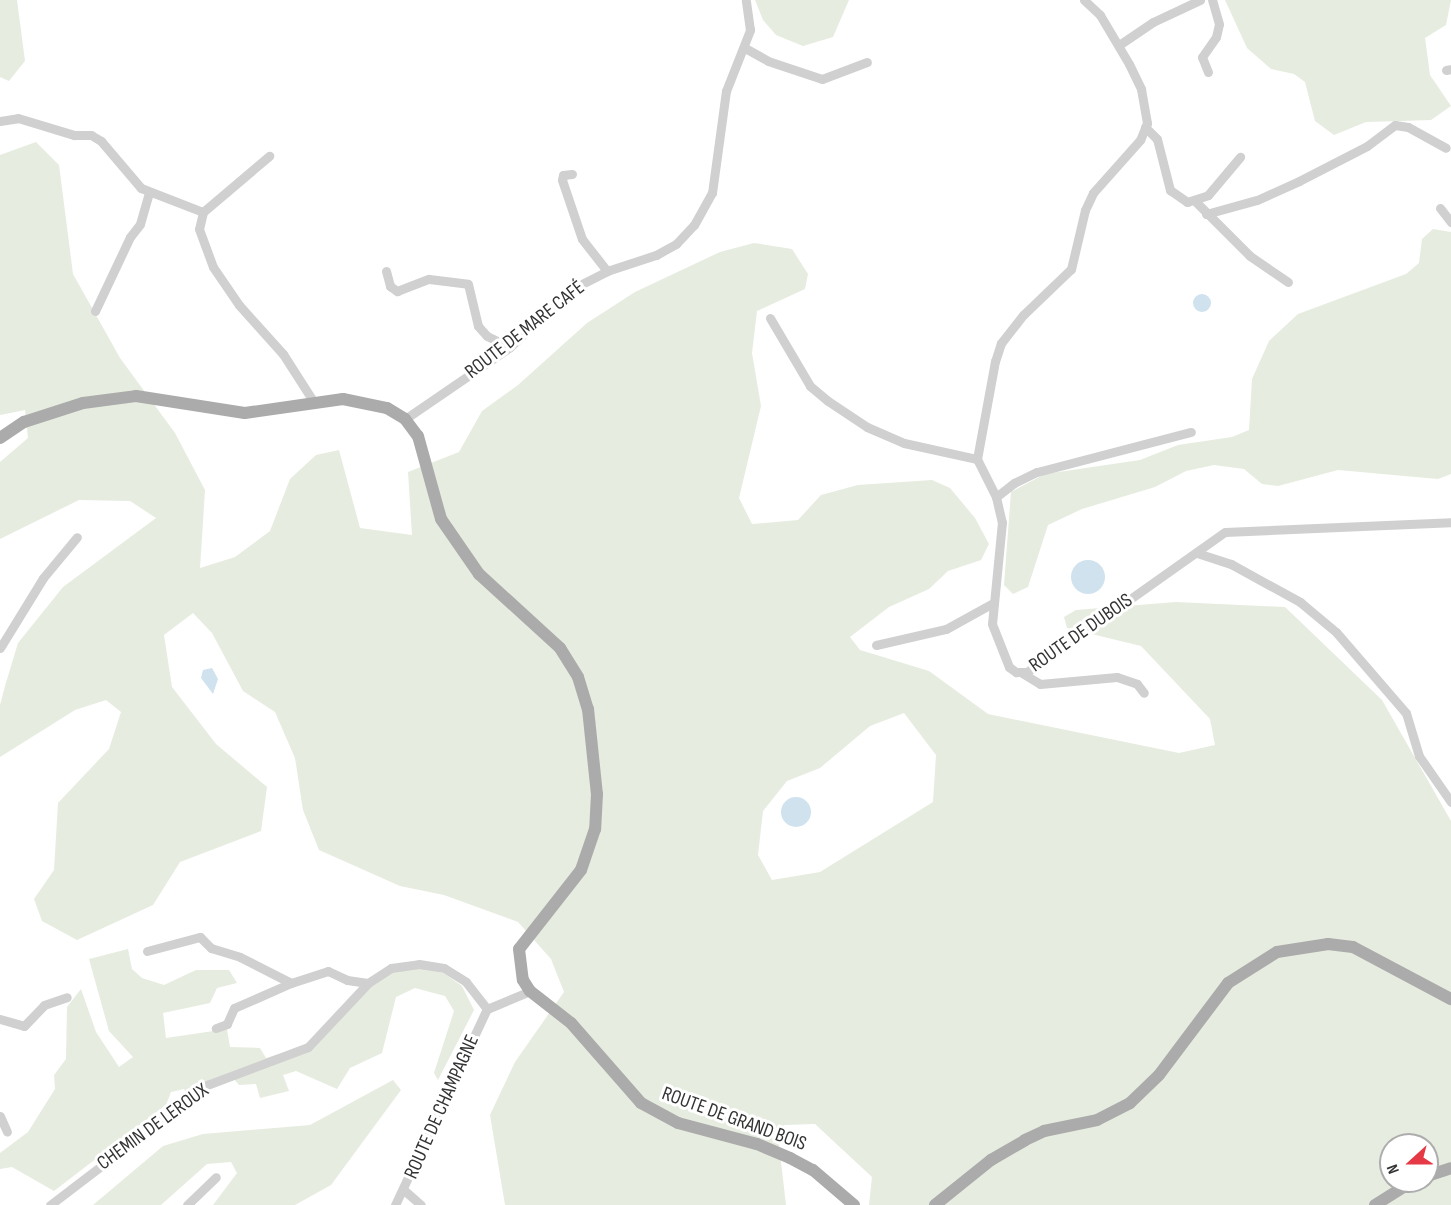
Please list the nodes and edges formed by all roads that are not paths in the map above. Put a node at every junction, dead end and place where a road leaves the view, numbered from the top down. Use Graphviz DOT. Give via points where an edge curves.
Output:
graph roads {
  1 [pos="746,0"];
  2 [pos="1084,0"];
  3 [pos="1200,0"];
  4 [pos="1212,0"];
  5 [pos="1119,45"];
  6 [pos="745,48"];
  7 [pos="867,62"];
  8 [pos="1208,72"];
  9 [pos="0,121"];
  10 [pos="1145,127"];
  11 [pos="1446,148"];
  12 [pos="269,156"];
  13 [pos="1240,157"];
  14 [pos="572,174"];
  15 [pos="148,192"];
  16 [pos="1196,202"];
  17 [pos="1440,208"];
  18 [pos="203,212"];
  19 [pos="1206,214"];
  20 [pos="1451,222"];
  21 [pos="386,271"];
  22 [pos="607,271"];
  23 [pos="1288,282"];
  24 [pos="95,311"];
  25 [pos="770,318"];
  26 [pos="510,347"];
  27 [pos="314,401"];
  28 [pos="405,419"];
  29 [pos="1191,432"];
  30 [pos="0,438"];
  31 [pos="977,459"];
  32 [pos="996,497"];
  33 [pos="1451,522"];
  34 [pos="77,537"];
  35 [pos="1197,553"];
  36 [pos="993,603"];
  37 [pos="876,645"];
  38 [pos="0,648"];
  39 [pos="1022,673"];
  40 [pos="1144,693"];
  41 [pos="1451,802"];
  42 [pos="147,951"];
  43 [pos="368,983"];
  44 [pos="291,984"];
  45 [pos="530,991"];
  46 [pos="67,997"];
  47 [pos="1451,999"];
  48 [pos="487,1009"];
  49 [pos="0,1019"];
  50 [pos="216,1028"];
  51 [pos="0,1116"];
  52 [pos="6,1132"];
  53 [pos="216,1177"];
  54 [pos="405,1191"];
  55 [pos="1394,1193"];
  56 [pos="50,1205"];
  57 [pos="187,1205"];
  58 [pos="395,1205"];
  59 [pos="421,1205"];
  60 [pos="854,1205"];
  61 [pos="935,1205"];
  62 [pos="1375,1205"];
  1 -- 6 [label="street, ROUTE DE MARE CAFÉ" via="750,30"];
  2 -- 5 [label="street" via="1100,15"];
  3 -- 5 [label="street" via="1153,22"];
  4 -- 8 [label="street" via="1219,24 1216,37 1202,57"];
  5 -- 10 [label="street" via="1141,89 1147,111"];
  6 -- 7 [label="street" via="768,61 822,79"];
  6 -- 22 [label="street, ROUTE DE MARE CAFÉ" via="726,91 712,193 694,225 676,244 656,255"];
  9 -- 15 [label="street" via="18,118 74,135 91,135"];
  10 -- 16 [label="street" via="1157,139 1170,190 1178,199"];
  10 -- 31 [label="street" via="1136,145 1093,193 1071,269 1023,315 1001,343"];
  11 -- 19 [label="street" via="1408,127 1395,125 1367,146 1299,181 1257,200"];
  12 -- 18 [label="street"];
  13 -- 16 [label="street" via="1208,195"];
  14 -- 22 [label="street" via="566,174 562,180 582,239"];
  15 -- 18 [label="street"];
  15 -- 24 [label="street" via="140,224"];
  16 -- 19 [label="street"];
  17 -- 20 [label="street"];
  18 -- 27 [label="street" via="199,229 213,267 239,305 283,354"];
  19 -- 23 [label="street" via="1259,263"];
  21 -- 26 [label="street" via="390,286 397,291 429,279 463,281 472,290 475,321 482,332"];
  22 -- 26 [label="street, ROUTE DE MARE CAFÉ" via="574,288"];
  25 -- 31 [label="street" via="810,386 867,428 904,442"];
  26 -- 28 [label="street, ROUTE DE MARE CAFÉ"];
  27 -- 28 [label="main road" via="368,402"];
  27 -- 30 [label="main road" via="245,413 153,397 108,399 24,422"];
  28 -- 45 [label="main road, ROUTE DE GRAND BOIS" via="418,436 441,519 479,574 560,648 578,677 588,709 597,794 595,829 581,870 519,950 519,971"];
  29 -- 32 [label="street" via="1037,472"];
  31 -- 32 [label="street, ROUTE DE DUBOIS"];
  32 -- 36 [label="street, ROUTE DE DUBOIS" via="1002,538"];
  33 -- 35 [label="street, ROUTE DE DUBOIS" via="1225,532"];
  34 -- 38 [label="street" via="43,578"];
  35 -- 39 [label="street, ROUTE DE DUBOIS"];
  35 -- 41 [label="street" via="1231,564 1300,602 1336,632 1401,706 1419,756"];
  36 -- 37 [label="street" via="959,624"];
  36 -- 39 [label="street, ROUTE DE DUBOIS" via="992,624 998,645 1009,667"];
  39 -- 40 [label="street" via="1040,684 1117,677 1137,684"];
  42 -- 44 [label="street" via="200,937 210,948 240,957"];
  43 -- 44 [label="street" via="346,980 328,971"];
  43 -- 48 [label="street, CHEMIN DE LEROUX" via="399,966 439,966 466,982"];
  43 -- 56 [label="street, CHEMIN DE LEROUX" via="308,1047 207,1085 166,1112"];
  44 -- 50 [label="street" via="239,1005 232,1010 227,1024"];
  45 -- 48 [label="street"];
  45 -- 60 [label="main road, ROUTE DE GRAND BOIS" via="571,1023 622,1084 657,1114 790,1158 813,1170"];
  46 -- 49 [label="street" via="44,1005 24,1026"];
  47 -- 61 [label="main road" via="1353,947 1328,944 1277,952 1228,982 1159,1075 1130,1103 1097,1120 1044,1131 1025,1140 991,1160"];
  48 -- 54 [label="street, ROUTE DE CHAMPAGNE"];
  51 -- 52 [label="street"];
  53 -- 57 [label="street"];
  54 -- 58 [label="street, ROUTE DE CHAMPAGNE"];
  54 -- 59 [label="street"];
  55 -- 62 [label="main road"];
}
